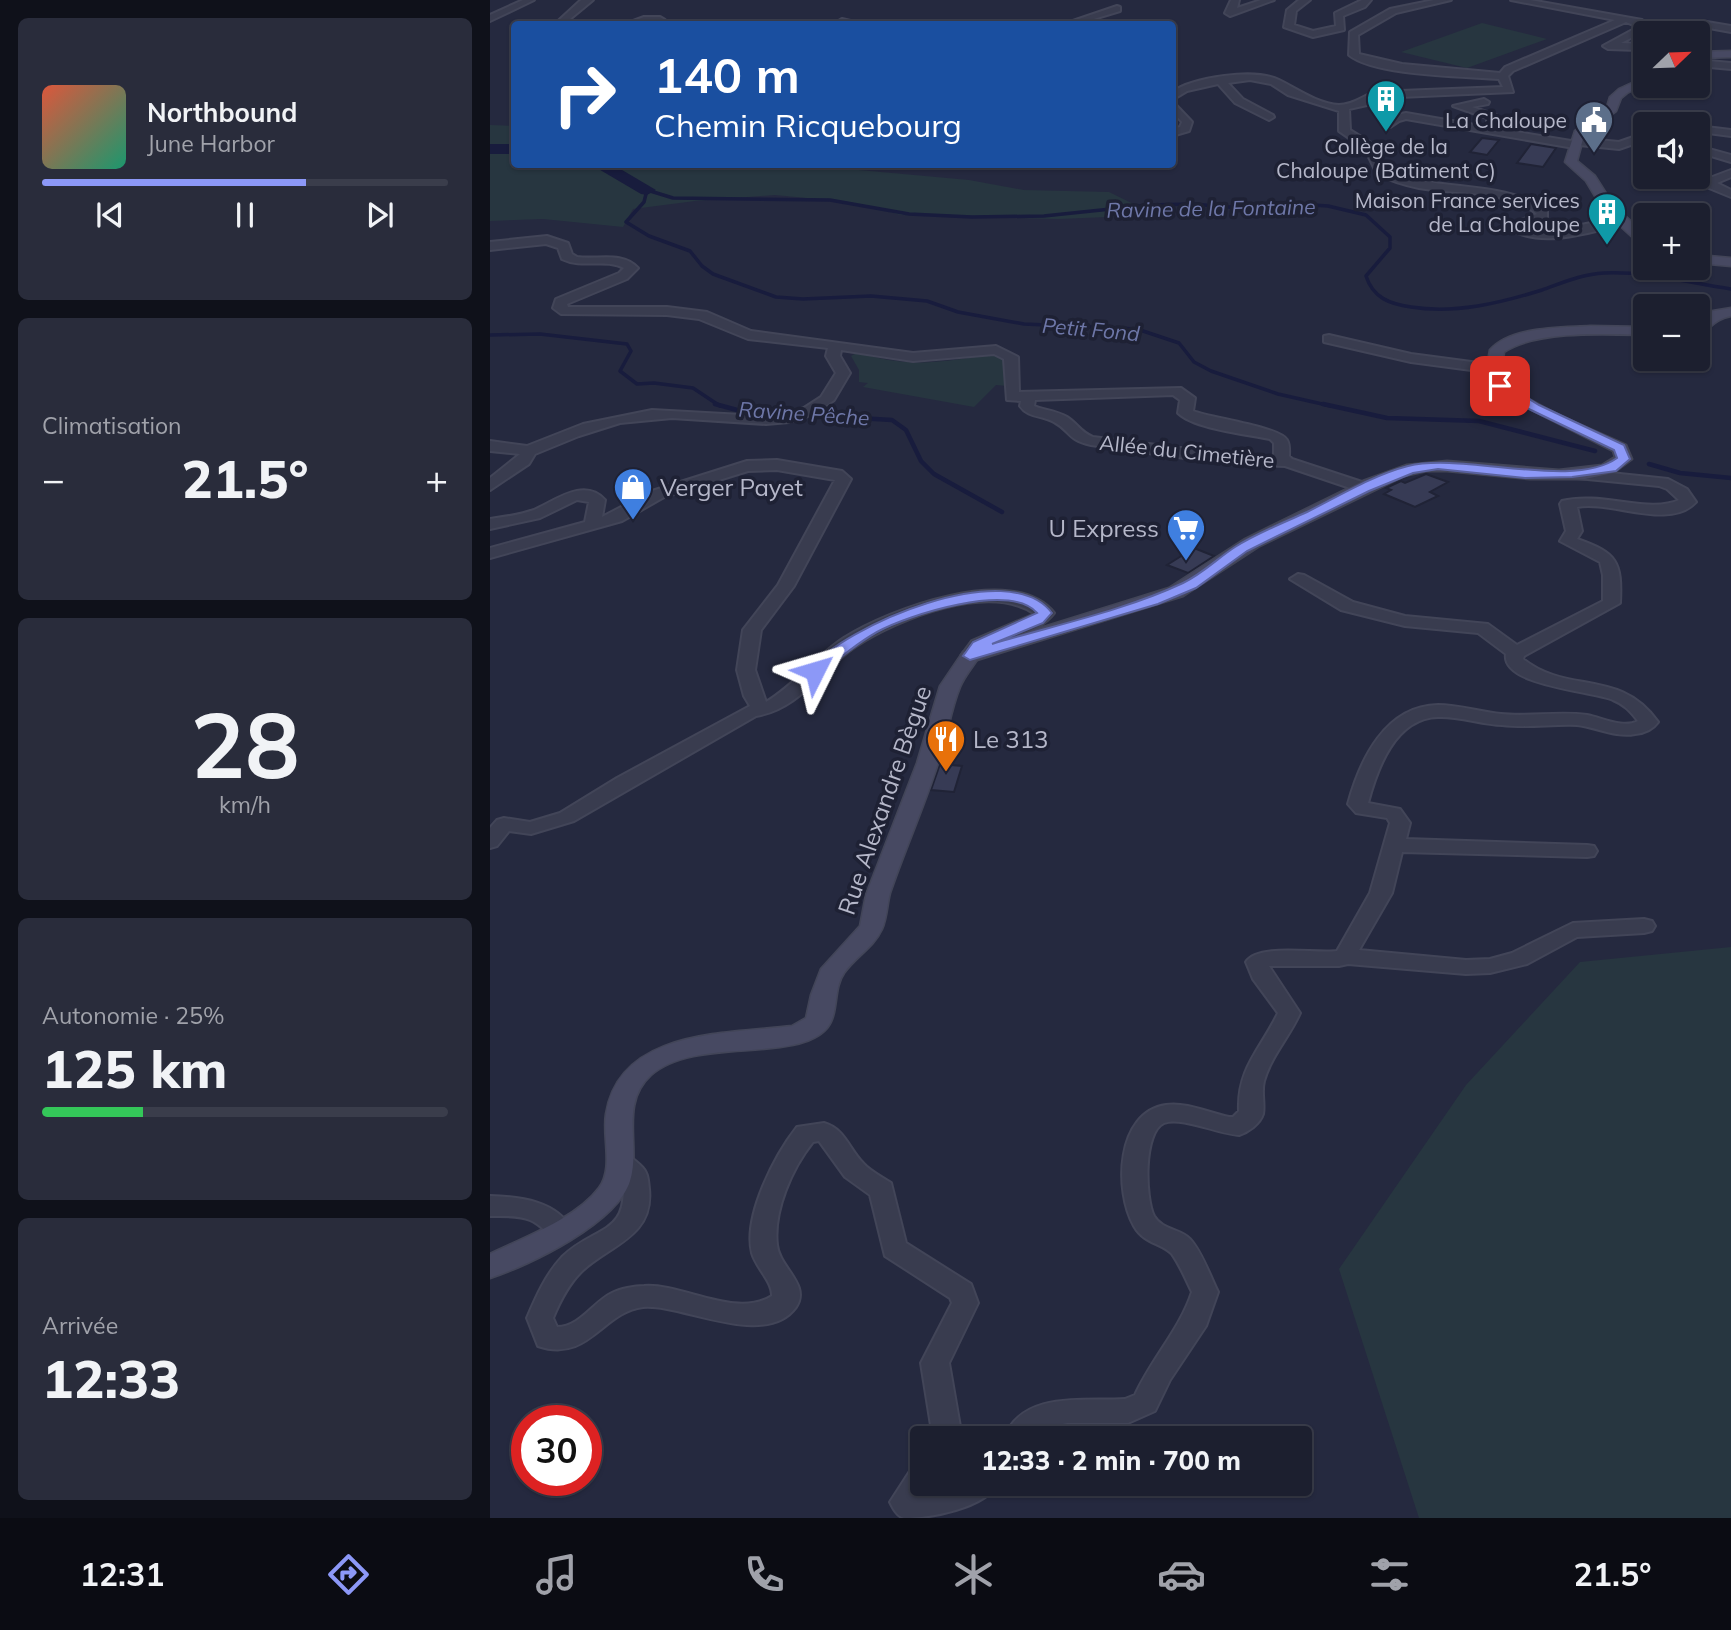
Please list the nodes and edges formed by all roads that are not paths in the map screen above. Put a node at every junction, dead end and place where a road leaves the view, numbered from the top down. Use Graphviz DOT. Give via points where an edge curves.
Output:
graph roads {
  1 [pos="530,0"];
  2 [pos="589,0"];
  3 [pos="1235,0"];
  4 [pos="1270,0"];
  5 [pos="1306,0"];
  6 [pos="1447,0"];
  7 [pos="1515,0"];
  8 [pos="1365,3"];
  9 [pos="1117,9"];
  10 [pos="1400,10"];
  11 [pos="490,11"];
  12 [pos="1626,19"];
  13 [pos="562,21"];
  14 [pos="640,21"];
  15 [pos="658,21"];
  16 [pos="1079,21"];
  17 [pos="1634,21"];
  18 [pos="1710,26"];
  19 [pos="1731,29"];
  20 [pos="1633,33"];
  21 [pos="1633,47"];
  22 [pos="1731,54"];
  23 [pos="1710,55"];
  24 [pos="1710,64"];
  25 [pos="1731,66"];
  26 [pos="1503,76"];
  27 [pos="1220,80"];
  28 [pos="1633,86"];
  29 [pos="1509,90"];
  30 [pos="1176,95"];
  31 [pos="1344,108"];
  32 [pos="1176,109"];
  33 [pos="1269,117"];
  34 [pos="1390,124"];
  35 [pos="1492,130"];
  36 [pos="1710,130"];
  37 [pos="1176,133"];
  38 [pos="1731,133"];
  39 [pos="1575,143"];
  40 [pos="1633,144"];
  41 [pos="1710,153"];
  42 [pos="1731,159"];
  43 [pos="1731,173"];
  44 [pos="1731,194"];
  45 [pos="1621,221"];
  46 [pos="1633,231"];
  47 [pos="490,246"];
  48 [pos="1710,260"];
  49 [pos="1731,262"];
  50 [pos="1731,313"];
  51 [pos="1710,317"];
  52 [pos="1633,331"];
  53 [pos="1329,339"];
  54 [pos="838,345"];
  55 [pos="1494,369"];
  56 [pos="1029,396"];
  57 [pos="490,446"];
  58 [pos="529,451"];
  59 [pos="1287,462"];
  60 [pos="1572,474"];
  61 [pos="490,485"];
  62 [pos="1365,488"];
  63 [pos="490,524"];
  64 [pos="593,524"];
  65 [pos="490,553"];
  66 [pos="1297,579"];
  67 [pos="1515,653"];
  68 [pos="970,656"];
  69 [pos="761,709"];
  70 [pos="497,821"];
  71 [pos="490,842"];
  72 [pos="1395,845"];
  73 [pos="1587,851"];
  74 [pos="1644,926"];
  75 [pos="1345,956"];
  76 [pos="620,1162"];
  77 [pos="490,1206"];
  78 [pos="560,1231"];
  79 [pos="490,1267"];
  80 [pos="947,1426"];
  81 [pos="1030,1426"];
  82 [pos="910,1495"];
  83 [pos="960,1496"];
  1 -- 11 [label="street"];
  2 -- 13 [label="street"];
  3 -- 4 [label="street" via="1230,13"];
  5 -- 8 [label="street" via="1292,8 1289,27 1312,34 1341,27 1338,15"];
  6 -- 10 [label="street"];
  7 -- 12 [label="street"];
  8 -- 10 [label="street"];
  9 -- 16 [label="street"];
  10 -- 26 [label="street" via="1353,34 1354,55 1384,64"];
  12 -- 17 [label="street"];
  12 -- 26 [label="street" via="1509,69"];
  14 -- 15 [label="street"];
  18 -- 19 [label="street"];
  20 -- 21 [label="street" via="1608,46"];
  22 -- 23 [label="main road"];
  24 -- 25 [label="street"];
  26 -- 29 [label="street"];
  27 -- 30 [label="street" via="1194,85"];
  27 -- 31 [label="street" via="1265,79 1292,93"];
  27 -- 33 [label="street" via="1239,101"];
  28 -- 39 [label="main road" via="1616,97 1612,109 1588,126"];
  29 -- 31 [label="street" via="1375,95"];
  29 -- 35 [label="street" via="1516,95 1458,106 1494,118"];
  31 -- 45 [label="street" via="1344,131 1370,147 1381,172 1406,181 1520,200 1543,212 1543,216 1517,225 1519,231 1537,235"];
  32 -- 37 [label="street" via="1187,122 1185,129"];
  34 -- 35 [label="street" via="1406,117"];
  35 -- 39 [label="street"];
  36 -- 38 [label="street"];
  39 -- 40 [label="street" via="1621,147"];
  39 -- 45 [label="main road" via="1571,162 1591,179"];
  41 -- 42 [label="street"];
  43 -- 44 [label="street" via="1712,181"];
  45 -- 46 [label="main road"];
  47 -- 54 [label="street" via="547,240 564,246 573,261 621,261 632,268 561,302 560,308 566,311 702,315 748,335"];
  48 -- 49 [label="main road"];
  50 -- 51 [label="main road"];
  52 -- 55 [label="main road" via="1522,338 1500,346"];
  53 -- 55 [label="street" via="1411,358"];
  54 -- 56 [label="street" via="913,357 1004,352 1012,357 1012,397"];
  54 -- 58 [label="street" via="833,356 843,373 825,401 800,413 770,420 635,416 566,435"];
  55 -- 60 [label="main road" via="1495,379 1508,393 1624,454 1611,468"];
  56 -- 59 [label="street, Allée du Cimetière" via="1030,410 1066,421 1076,436 1091,441"];
  56 -- 59 [label="street" via="1176,391 1188,398 1185,413 1275,436"];
  57 -- 58 [label="street"];
  58 -- 61 [label="street" via="524,461"];
  59 -- 62 [label="street"];
  60 -- 62 [label="main road" via="1424,466"];
  60 -- 67 [label="street" via="1650,479 1670,484 1688,502 1660,509 1582,499 1568,504 1574,531 1568,541 1604,554 1610,562 1611,603"];
  62 -- 68 [label="main road" via="1242,548 1176,592"];
  63 -- 64 [label="street" via="584,496 597,500"];
  64 -- 65 [label="street"];
  64 -- 69 [label="street" via="616,518 673,488 747,466 777,465 843,478 786,586 752,630 746,670"];
  66 -- 67 [label="street" via="1347,606 1405,621 1482,628"];
  67 -- 72 [label="street" via="1520,668 1537,677 1597,687 1634,704 1649,722 1643,728 1626,730 1586,721 1502,720 1452,712 1415,716 1375,754 1358,804 1398,816 1401,823"];
  68 -- 69 [label="street" via="978,645 1045,613 1024,598 996,595 910,613 848,644 771,707"];
  68 -- 76 [label="main road, Rue Alexandre Bègue" via="950,686 928,763 878,895 871,928 833,969 818,1022 793,1035 674,1051 651,1061 634,1075 624,1092 619,1112"];
  69 -- 70 [label="street" via="567,817 531,828"];
  70 -- 71 [label="street"];
  72 -- 73 [label="street"];
  72 -- 75 [label="street" via="1381,893"];
  74 -- 75 [label="street" via="1573,930 1518,959 1490,966"];
  75 -- 81 [label="street" via="1256,962 1257,970 1283,998 1289,1013 1258,1062 1249,1099 1251,1113 1239,1126 1164,1113 1143,1128 1138,1140 1136,1194 1143,1219 1159,1237 1180,1245 1205,1292 1197,1318 1159,1373 1145,1403 1126,1412 1066,1409 1038,1418"];
  76 -- 78 [label="main road, Rue Alexandre Bègue" via="607,1198"];
  76 -- 80 [label="street" via="635,1175 637,1212 626,1228 575,1261 548,1297 540,1318 548,1338 567,1338 620,1301 646,1296 728,1313 767,1313 785,1301 786,1287 768,1265 763,1247 764,1221 795,1145 806,1133 824,1132 854,1170 882,1190 894,1249 962,1292 965,1303 935,1363"];
  77 -- 78 [label="street" via="540,1212"];
  78 -- 79 [label="main road, Rue Alexandre Bègue"];
  82 -- 83 [label="street" via="905,1503 918,1512"];
}
